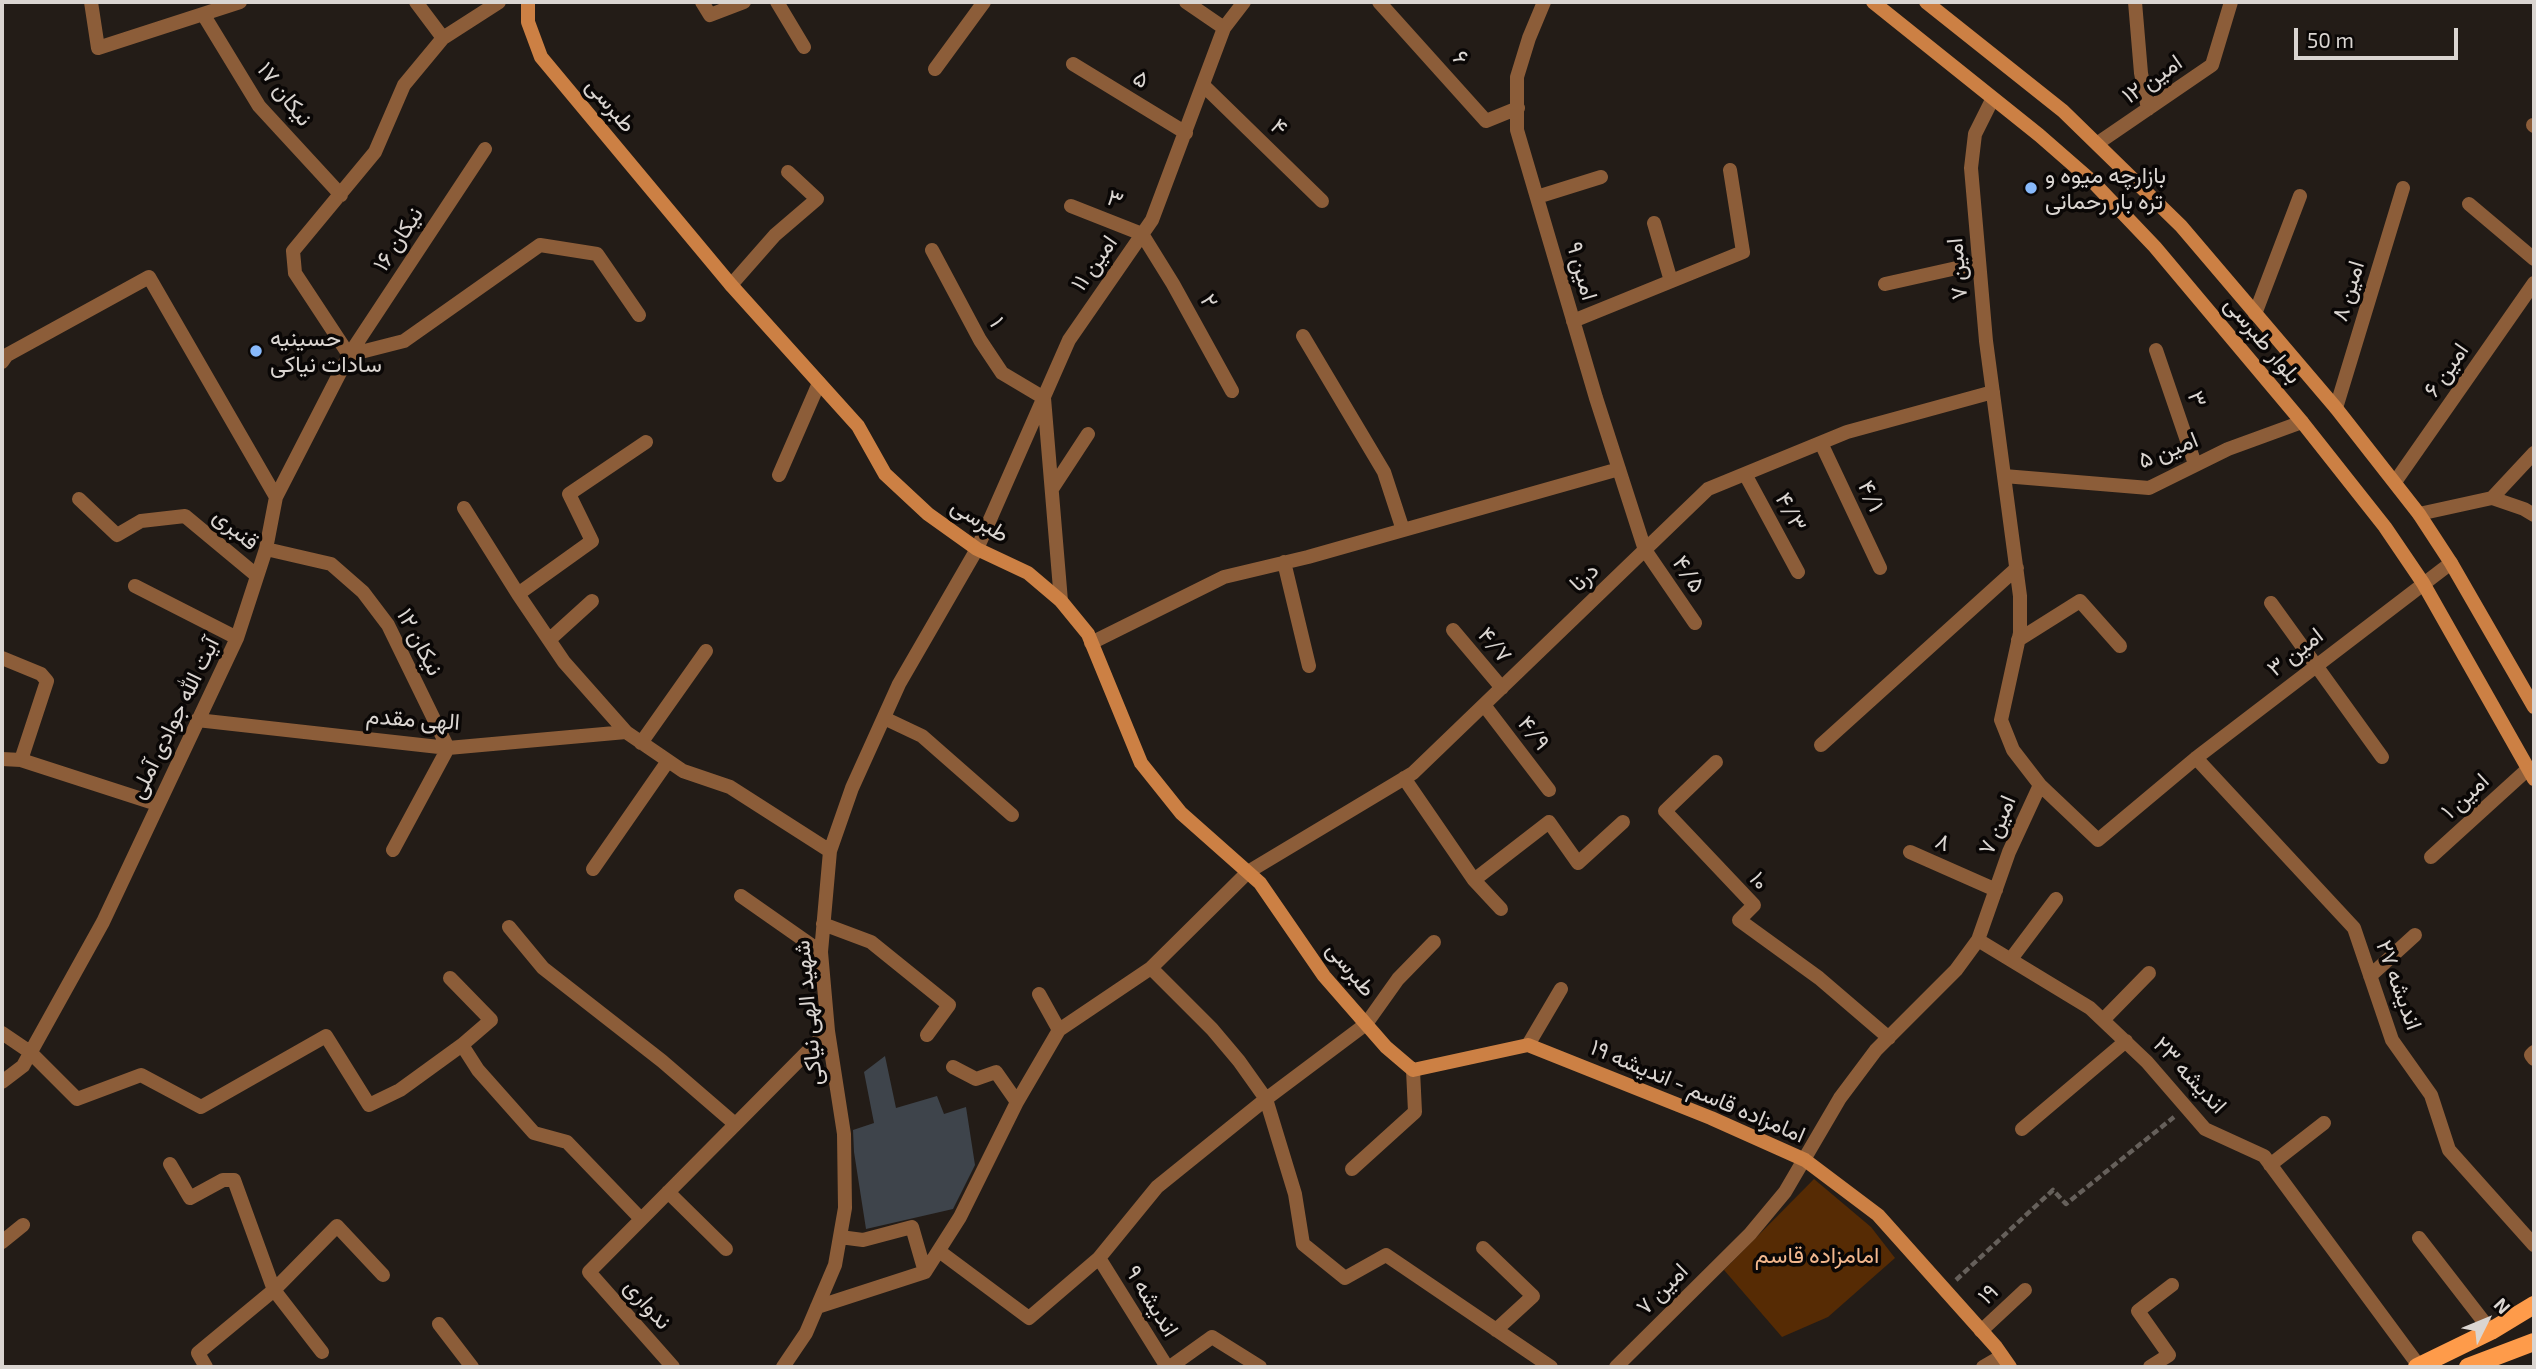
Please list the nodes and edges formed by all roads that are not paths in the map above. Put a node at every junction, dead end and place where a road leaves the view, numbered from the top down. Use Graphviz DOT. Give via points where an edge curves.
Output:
graph roads {
  1 [pos="91,2"];
  2 [pos="240,2"];
  3 [pos="416,2"];
  4 [pos="499,2"];
  5 [pos="528,2"];
  6 [pos="702,2"];
  7 [pos="744,2"];
  8 [pos="777,2"];
  9 [pos="984,2"];
  10 [pos="1186,2"];
  11 [pos="1244,2"];
  12 [pos="1378,2"];
  13 [pos="1544,2"];
  14 [pos="1873,2"];
  15 [pos="1927,2"];
  16 [pos="2135,2"];
  17 [pos="2231,2"];
  18 [pos="203,14"];
  19 [pos="1224,28"];
  20 [pos="443,38"];
  21 [pos="804,47"];
  22 [pos="1073,64"];
  23 [pos="935,69"];
  24 [pos="1203,85"];
  25 [pos="1992,100"];
  26 [pos="1518,108"];
  27 [pos="2148,109"];
  28 [pos="1186,133"];
  29 [pos="2098,144"];
  30 [pos="485,149"];
  31 [pos="1730,170"];
  32 [pos="788,172"];
  33 [pos="1601,177"];
  34 [pos="2403,188"];
  35 [pos="341,195"];
  36 [pos="2300,196"];
  37 [pos="1537,197"];
  38 [pos="1322,201"];
  39 [pos="2469,204"];
  40 [pos="1071,206"];
  41 [pos="1654,223"];
  42 [pos="1142,234"];
  43 [pos="932,250"];
  44 [pos="2534,259"];
  45 [pos="1979,263"];
  46 [pos="1671,281"];
  47 [pos="2534,283"];
  48 [pos="1885,284"];
  49 [pos="731,285"];
  50 [pos="2255,314"];
  51 [pos="639,315"];
  52 [pos="1573,321"];
  53 [pos="1303,336"];
  54 [pos="2156,350"];
  55 [pos="349,355"];
  56 [pos="2,362"];
  57 [pos="819,383"];
  58 [pos="1232,391"];
  59 [pos="1993,392"];
  60 [pos="1044,398"];
  61 [pos="2336,408"];
  62 [pos="2302,422"];
  63 [pos="1088,433"];
  64 [pos="646,442"];
  65 [pos="1821,443"];
  66 [pos="2534,453"];
  67 [pos="2195,464"];
  68 [pos="1619,469"];
  69 [pos="1745,474"];
  70 [pos="779,475"];
  71 [pos="2004,476"];
  72 [pos="2395,482"];
  73 [pos="1052,489"];
  74 [pos="276,497"];
  75 [pos="2492,498"];
  76 [pos="79,499"];
  77 [pos="464,508"];
  78 [pos="2419,514"];
  79 [pos="2534,515"];
  80 [pos="1403,530"];
  81 [pos="266,548"];
  82 [pos="977,549"];
  83 [pos="1645,550"];
  84 [pos="1284,562"];
  85 [pos="2451,563"];
  86 [pos="1880,568"];
  87 [pos="2017,568"];
  88 [pos="1798,572"];
  89 [pos="256,575"];
  90 [pos="2423,583"];
  91 [pos="135,586"];
  92 [pos="518,594"];
  93 [pos="592,601"];
  94 [pos="1061,601"];
  95 [pos="2271,603"];
  96 [pos="1695,623"];
  97 [pos="1453,630"];
  98 [pos="237,638"];
  99 [pos="549,640"];
  100 [pos="2018,640"];
  101 [pos="1091,643"];
  102 [pos="2120,646"];
  103 [pos="706,651"];
  104 [pos="2,657"];
  105 [pos="2317,664"];
  106 [pos="1309,666"];
  107 [pos="1502,688"];
  108 [pos="1484,705"];
  109 [pos="2534,706"];
  110 [pos="884,718"];
  111 [pos="197,720"];
  112 [pos="626,733"];
  113 [pos="641,743"];
  114 [pos="1821,745"];
  115 [pos="448,748"];
  116 [pos="2382,757"];
  117 [pos="2196,758"];
  118 [pos="2,759"];
  119 [pos="21,760"];
  120 [pos="668,761"];
  121 [pos="1716,762"];
  122 [pos="2531,774"];
  123 [pos="1404,778"];
  124 [pos="2040,785"];
  125 [pos="1549,790"];
  126 [pos="158,804"];
  127 [pos="1012,815"];
  128 [pos="1623,822"];
  129 [pos="393,850"];
  130 [pos="830,851"];
  131 [pos="1910,852"];
  132 [pos="2431,857"];
  133 [pos="593,869"];
  134 [pos="1248,872"];
  135 [pos="1474,880"];
  136 [pos="1996,890"];
  137 [pos="741,896"];
  138 [pos="2056,899"];
  139 [pos="1501,909"];
  140 [pos="823,924"];
  141 [pos="509,927"];
  142 [pos="2415,935"];
  143 [pos="1978,940"];
  144 [pos="1434,943"];
  145 [pos="821,952"];
  146 [pos="2011,959"];
  147 [pos="1151,968"];
  148 [pos="2149,973"];
  149 [pos="2370,976"];
  150 [pos="450,978"];
  151 [pos="1561,989"];
  152 [pos="1039,994"];
  153 [pos="2104,1020"];
  154 [pos="1366,1024"];
  155 [pos="1059,1030"];
  156 [pos="828,1031"];
  157 [pos="2,1033"];
  158 [pos="927,1035"];
  159 [pos="1889,1038"];
  160 [pos="2126,1041"];
  161 [pos="462,1045"];
  162 [pos="1528,1045"];
  163 [pos="30,1052"];
  164 [pos="2534,1052"];
  165 [pos="2534,1059"];
  166 [pos="953,1067"];
  167 [pos="1413,1070"];
  168 [pos="2,1082"];
  169 [pos="1266,1099"];
  170 [pos="1017,1102"];
  171 [pos="2324,1123"];
  172 [pos="735,1124"];
  173 [pos="2022,1129"];
  174 [pos="1805,1160"];
  175 [pos="170,1164"];
  176 [pos="2270,1165"];
  177 [pos="1352,1169"];
  178 [pos="668,1192"];
  179 [pos="641,1219"];
  180 [pos="23,1225"];
  181 [pos="840,1237"];
  182 [pos="2419,1238"];
  183 [pos="2,1241"];
  184 [pos="2534,1245"];
  185 [pos="1483,1248"];
  186 [pos="726,1249"];
  187 [pos="939,1251"];
  188 [pos="1099,1258"];
  189 [pos="925,1272"];
  190 [pos="383,1275"];
  191 [pos="2172,1286"];
  192 [pos="274,1290"];
  193 [pos="2025,1290"];
  194 [pos="2534,1305"];
  195 [pos="817,1307"];
  196 [pos="439,1324"];
  197 [pos="1496,1329"];
  198 [pos="1981,1331"];
  199 [pos="2491,1331"];
  200 [pos="2534,1342"];
  201 [pos="322,1352"];
  202 [pos="2006,1362"];
  203 [pos="206,1367"];
  204 [pos="472,1367"];
  205 [pos="673,1367"];
  206 [pos="783,1367"];
  207 [pos="1168,1367"];
  208 [pos="1260,1367"];
  209 [pos="1551,1367"];
  210 [pos="1616,1367"];
  211 [pos="1983,1367"];
  212 [pos="2150,1367"];
  213 [pos="2418,1367"];
  214 [pos="2468,1367"];
  1 -- 18 [label="street" via="98,48"];
  2 -- 18 [label="street"];
  3 -- 20 [label="street"];
  4 -- 20 [label="street"];
  5 -- 49 [label="street, طبرسی" via="528,22 541,57"];
  6 -- 7 [label="street" via="710,15"];
  8 -- 21 [label="street"];
  9 -- 23 [label="street"];
  10 -- 19 [label="street"];
  11 -- 19 [label="street, امین ۱۱"];
  12 -- 26 [label="street, ۶" via="1486,121"];
  13 -- 26 [label="street, امین ۹" via="1517,77"];
  14 -- 25 [label="street, بلوار طبرسی"];
  15 -- 29 [label="street, بلوار طبرسی"];
  16 -- 27 [label="street"];
  17 -- 27 [label="street, امین ۱۲" via="2212,65"];
  18 -- 35 [label="street, نیکان ۱۷" via="259,106"];
  19 -- 24 [label="street, امین ۱۱"];
  20 -- 35 [label="street" via="404,85 376,152"];
  22 -- 28 [label="street, ۵"];
  24 -- 28 [label="street, امین ۱۱"];
  24 -- 38 [label="street, ۴"];
  25 -- 45 [label="street, امین ۷" via="1975,134 1971,168"];
  25 -- 62 [label="street, بلوار طبرسی" via="2094,183 2155,247"];
  26 -- 37 [label="street, امین ۹" via="1517,130"];
  27 -- 29 [label="street, امین ۱۲"];
  28 -- 42 [label="street, امین ۱۱" via="1152,220"];
  29 -- 50 [label="street, بلوار طبرسی" via="2181,226"];
  30 -- 55 [label="street, نیکان ۱۶"];
  31 -- 46 [label="street" via="1743,252"];
  32 -- 49 [label="street" via="817,199 775,235"];
  33 -- 37 [label="street"];
  34 -- 61 [label="street, امین ۸"];
  35 -- 55 [label="street" via="293,251 295,273"];
  36 -- 50 [label="street"];
  37 -- 52 [label="street, امین ۹"];
  39 -- 44 [label="street"];
  40 -- 42 [label="street, ۳"];
  41 -- 46 [label="street"];
  42 -- 58 [label="street, ۲"];
  42 -- 60 [label="street, امین ۱۱" via="1069,340"];
  43 -- 60 [label="street, ۱" via="1002,373"];
  45 -- 48 [label="street"];
  45 -- 59 [label="street, امین ۷"];
  46 -- 52 [label="street"];
  47 -- 72 [label="street, امین ۶"];
  49 -- 57 [label="street, طبرسی"];
  50 -- 61 [label="street, بلوار طبرسی"];
  51 -- 55 [label="street" via="597,254 540,244 404,341"];
  52 -- 68 [label="street, امین ۹"];
  53 -- 80 [label="street" via="1384,472"];
  54 -- 67 [label="street, ۳"];
  55 -- 74 [label="street, آیت الله جوادی آملی"];
  56 -- 74 [label="street" via="7,355 149,278"];
  57 -- 70 [label="street"];
  57 -- 82 [label="street, طبرسی" via="859,426 885,474 928,514"];
  59 -- 65 [label="street, درنا"];
  59 -- 71 [label="street, امین ۷"];
  60 -- 73 [label="street"];
  60 -- 82 [label="street, امین ۱۱"];
  61 -- 72 [label="street, بلوار طبرسی"];
  62 -- 67 [label="street, امین ۵"];
  62 -- 90 [label="street, بلوار طبرسی"];
  63 -- 73 [label="street"];
  64 -- 92 [label="street" via="569,494 592,541"];
  65 -- 69 [label="street, درنا"];
  65 -- 86 [label="street, ۴/۱"];
  66 -- 75 [label="street"];
  67 -- 71 [label="street, امین ۵" via="2149,488"];
  68 -- 80 [label="street"];
  68 -- 83 [label="street, امین ۹"];
  69 -- 83 [label="street, درنا" via="1708,489"];
  69 -- 88 [label="street, ۴/۳"];
  71 -- 87 [label="street, امین ۷"];
  72 -- 78 [label="street, بلوار طبرسی"];
  73 -- 94 [label="street"];
  74 -- 81 [label="street, آیت الله جوادی آملی"];
  75 -- 78 [label="street"];
  75 -- 79 [label="street"];
  76 -- 89 [label="street, قنبری" via="117,535 141,521 186,516"];
  77 -- 92 [label="street"];
  78 -- 85 [label="street, بلوار طبرسی"];
  80 -- 84 [label="street"];
  81 -- 89 [label="street, آیت الله جوادی آملی"];
  81 -- 115 [label="street, نیکان ۱۲" via="331,564 363,592 388,625"];
  82 -- 94 [label="street, طبرسی" via="1028,573"];
  82 -- 110 [label="street, شهید الهی نیاکی"];
  83 -- 96 [label="street, ۴/۵"];
  83 -- 107 [label="street, درنا"];
  84 -- 101 [label="street" via="1224,577"];
  84 -- 106 [label="street"];
  85 -- 90 [label="street, امین ۳"];
  85 -- 109 [label="street, بلوار طبرسی"];
  87 -- 100 [label="street, امین ۷"];
  87 -- 114 [label="street"];
  89 -- 98 [label="street, آیت الله جوادی آملی"];
  90 -- 105 [label="street, امین ۳"];
  90 -- 122 [label="street, بلوار طبرسی"];
  91 -- 98 [label="street"];
  92 -- 99 [label="street"];
  93 -- 99 [label="street"];
  94 -- 101 [label="street, طبرسی"];
  95 -- 105 [label="street"];
  97 -- 107 [label="street, ۴/۷"];
  98 -- 111 [label="street, آیت الله جوادی آملی"];
  99 -- 112 [label="street"];
  100 -- 102 [label="street" via="2080,601"];
  100 -- 124 [label="street, امین ۷" via="2001,720 2013,750"];
  101 -- 134 [label="street, طبرسی" via="1141,762 1181,814"];
  103 -- 113 [label="street"];
  104 -- 119 [label="street" via="47,681"];
  105 -- 116 [label="street"];
  105 -- 117 [label="street, امین ۳"];
  107 -- 108 [label="street, درنا"];
  108 -- 123 [label="street, درنا"];
  108 -- 125 [label="street, ۴/۹"];
  110 -- 127 [label="street" via="922,736"];
  110 -- 130 [label="street, شهید الهی نیاکی"];
  111 -- 115 [label="street, الهی مقدم"];
  111 -- 126 [label="street, آیت الله جوادی آملی"];
  112 -- 113 [label="street"];
  112 -- 115 [label="street, الهی مقدم"];
  113 -- 120 [label="street"];
  115 -- 129 [label="street"];
  117 -- 124 [label="street, امین ۳" via="2098,840"];
  117 -- 149 [label="street, اندیشه ۲۷" via="2354,928"];
  118 -- 119 [label="street"];
  119 -- 126 [label="street"];
  120 -- 130 [label="street" via="730,788"];
  120 -- 133 [label="street"];
  121 -- 159 [label="street, ۱۰" via="1665,811 1754,905 1739,920 1819,978"];
  122 -- 132 [label="street, امین ۱"];
  123 -- 134 [label="street, درنا"];
  123 -- 135 [label="street"];
  124 -- 136 [label="street, امین ۷"];
  126 -- 163 [label="street, آیت الله جوادی آملی" via="103,922"];
  128 -- 135 [label="street" via="1578,863 1549,822"];
  130 -- 140 [label="street, شهید الهی نیاکی"];
  131 -- 136 [label="street, ۸"];
  134 -- 147 [label="street, درنا"];
  134 -- 154 [label="street, طبرسی" via="1324,976"];
  135 -- 139 [label="street"];
  136 -- 143 [label="street, امین ۷"];
  137 -- 145 [label="street"];
  138 -- 146 [label="street"];
  140 -- 145 [label="street, شهید الهی نیاکی"];
  140 -- 158 [label="street" via="871,942 949,1005"];
  141 -- 172 [label="street" via="543,968"];
  142 -- 149 [label="street"];
  143 -- 146 [label="street, اندیشه ۲۳"];
  143 -- 159 [label="street, امین ۷" via="1956,970"];
  144 -- 154 [label="street" via="1398,979"];
  145 -- 156 [label="street, شهید الهی نیاکی"];
  146 -- 153 [label="street, اندیشه ۲۳"];
  147 -- 155 [label="street, درنا"];
  147 -- 169 [label="street" via="1212,1029"];
  148 -- 153 [label="street"];
  149 -- 184 [label="street, اندیشه ۲۷" via="2392,1040 2431,1095 2449,1150"];
  150 -- 161 [label="street" via="491,1020"];
  151 -- 162 [label="street"];
  152 -- 155 [label="street"];
  153 -- 160 [label="street, اندیشه ۲۳"];
  154 -- 167 [label="street, طبرسی"];
  154 -- 169 [label="street"];
  155 -- 170 [label="street"];
  156 -- 172 [label="street"];
  156 -- 181 [label="street, شهید الهی نیاکی" via="844,1134 845,1208"];
  157 -- 163 [label="street"];
  159 -- 174 [label="street, امین ۷" via="1840,1098"];
  160 -- 173 [label="street"];
  160 -- 176 [label="street, اندیشه ۲۳" via="2205,1129 2264,1156"];
  161 -- 163 [label="street" via="400,1090 369,1105 326,1036 201,1107 141,1075 76,1099"];
  161 -- 179 [label="street" via="534,1133 567,1142"];
  162 -- 167 [label="street"];
  162 -- 174 [label="street, امامزاده قاسم - اندیشه ۱۹"];
  163 -- 168 [label="street, آیت الله جوادی آملی" via="23,1066"];
  164 -- 165 [label="street"];
  166 -- 170 [label="street" via="976,1079 996,1072"];
  167 -- 177 [label="street" via="1415,1112"];
  169 -- 188 [label="street" via="1157,1187"];
  169 -- 197 [label="street" via="1295,1194 1303,1244 1345,1278 1386,1255"];
  170 -- 187 [label="street"];
  171 -- 176 [label="street"];
  172 -- 178 [label="street"];
  174 -- 198 [label="street, امامزاده قاسم - اندیشه ۱۹" via="1878,1215"];
  174 -- 210 [label="street, امین ۷" via="1750,1234"];
  175 -- 192 [label="street" via="190,1198 223,1180 234,1180"];
  176 -- 213 [label="street, اندیشه ۲۳"];
  178 -- 179 [label="street"];
  178 -- 186 [label="street"];
  179 -- 205 [label="street, ندواری" via="589,1272"];
  180 -- 183 [label="street"];
  181 -- 189 [label="street" via="863,1240 912,1227"];
  181 -- 195 [label="street, شهید الهی نیاکی" via="835,1265"];
  182 -- 199 [label="street"];
  185 -- 197 [label="street" via="1533,1296"];
  187 -- 188 [label="street" via="1029,1318"];
  187 -- 189 [label="street"];
  188 -- 207 [label="street, اندیشه ۹"];
  189 -- 195 [label="street"];
  190 -- 192 [label="street" via="337,1226"];
  191 -- 212 [label="street" via="2138,1311 2169,1355"];
  192 -- 201 [label="street"];
  192 -- 203 [label="street" via="198,1353"];
  193 -- 198 [label="street, ۱۹"];
  194 -- 199 [label="main road"];
  195 -- 206 [label="street, شهید الهی نیاکی"];
  196 -- 204 [label="street"];
  197 -- 209 [label="street"];
  198 -- 202 [label="street, امامزاده قاسم - اندیشه ۱۹"];
  199 -- 213 [label="main road"];
  200 -- 214 [label="main road"];
  202 -- 211 [label="street"];
  207 -- 208 [label="street" via="1212,1337"];
}
